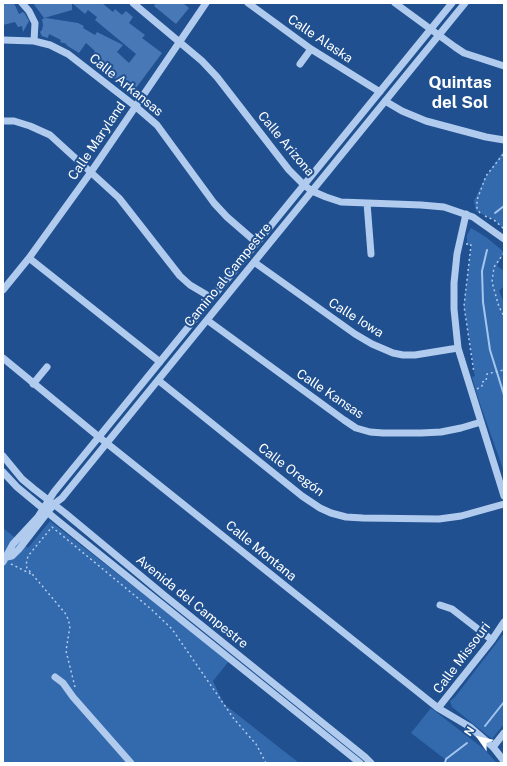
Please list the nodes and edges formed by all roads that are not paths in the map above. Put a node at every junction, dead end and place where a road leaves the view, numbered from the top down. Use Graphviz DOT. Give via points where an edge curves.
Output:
graph roads {
  1 [pos="22,3"];
  2 [pos="133,3"];
  3 [pos="206,3"];
  4 [pos="248,3"];
  5 [pos="395,3"];
  6 [pos="452,3"];
  7 [pos="465,3"];
  8 [pos="431,30"];
  9 [pos="439,36"];
  10 [pos="3,40"];
  11 [pos="179,41"];
  12 [pos="34,42"];
  13 [pos="310,49"];
  14 [pos="300,64"];
  15 [pos="504,66"];
  16 [pos="380,92"];
  17 [pos="385,101"];
  18 [pos="135,106"];
  19 [pos="3,121"];
  20 [pos="504,140"];
  21 [pos="91,172"];
  22 [pos="304,185"];
  23 [pos="312,191"];
  24 [pos="367,203"];
  25 [pos="466,214"];
  26 [pos="504,239"];
  27 [pos="257,243"];
  28 [pos="370,254"];
  29 [pos="29,258"];
  30 [pos="254,262"];
  31 [pos="3,290"];
  32 [pos="212,298"];
  33 [pos="207,320"];
  34 [pos="458,348"];
  35 [pos="3,358"];
  36 [pos="160,362"];
  37 [pos="47,367"];
  38 [pos="158,380"];
  39 [pos="33,384"];
  40 [pos="481,422"];
  41 [pos="99,437"];
  42 [pos="106,443"];
  43 [pos="3,456"];
  44 [pos="3,472"];
  45 [pos="504,496"];
  46 [pos="52,502"];
  47 [pos="504,504"];
  48 [pos="46,511"];
  49 [pos="6,561"];
  50 [pos="165,596"];
  51 [pos="159,603"];
  52 [pos="440,605"];
  53 [pos="504,622"];
  54 [pos="492,640"];
  55 [pos="55,676"];
  56 [pos="271,682"];
  57 [pos="266,688"];
  58 [pos="438,708"];
  59 [pos="504,733"];
  60 [pos="493,747"];
  61 [pos="504,760"];
  62 [pos="131,763"];
  63 [pos="360,763"];
  64 [pos="371,763"];
  1 -- 12 [label="street" via="35,23"];
  2 -- 11 [label="street, Calle Arizona"];
  3 -- 11 [label="street, Calle Maryland"];
  4 -- 13 [label="street, Calle Alaska"];
  5 -- 8 [label="street"];
  6 -- 8 [label="street, Camino al Campestre"];
  7 -- 9 [label="street, Camino al Campestre"];
  8 -- 9 [label="street"];
  8 -- 16 [label="street, Camino al Campestre"];
  9 -- 15 [label="street" via="464,53"];
  9 -- 17 [label="street, Camino al Campestre"];
  10 -- 12 [label="street, Calle Arkansas"];
  11 -- 18 [label="street, Calle Maryland"];
  11 -- 22 [label="street, Calle Arizona" via="217,78 289,170"];
  12 -- 18 [label="street, Calle Arkansas" via="50,45 68,54"];
  13 -- 14 [label="street"];
  13 -- 16 [label="street, Calle Alaska"];
  16 -- 22 [label="street, Camino al Campestre"];
  17 -- 20 [label="street" via="426,122"];
  17 -- 23 [label="street, Camino al Campestre"];
  18 -- 21 [label="street, Calle Maryland"];
  18 -- 27 [label="street, Calle Arkansas" via="157,125 214,203"];
  19 -- 21 [label="street" via="14,121 50,135"];
  21 -- 29 [label="street, Calle Maryland"];
  21 -- 32 [label="street" via="119,198 180,276"];
  22 -- 23 [label="street, Calle Arizona"];
  22 -- 27 [label="street, Camino al Campestre"];
  23 -- 24 [label="street, Calle Arizona" via="341,202"];
  23 -- 30 [label="street, Camino al Campestre"];
  24 -- 25 [label="street, Calle Arizona" via="436,206"];
  24 -- 28 [label="street"];
  25 -- 26 [label="street, Calle Arizona"];
  25 -- 34 [label="street" via="457,254 454,283"];
  27 -- 32 [label="street, Camino al Campestre"];
  29 -- 31 [label="street, Calle Maryland"];
  29 -- 36 [label="street"];
  30 -- 33 [label="street, Camino al Campestre"];
  30 -- 34 [label="street, Calle Iowa" via="355,334 393,353 415,355"];
  32 -- 36 [label="street, Camino al Campestre"];
  33 -- 38 [label="street, Camino al Campestre"];
  33 -- 40 [label="street, Calle Kansas" via="356,428 383,433 421,433"];
  34 -- 40 [label="street"];
  35 -- 39 [label="street, Calle Montana"];
  36 -- 41 [label="street, Camino al Campestre"];
  37 -- 39 [label="street"];
  38 -- 42 [label="street, Camino al Campestre"];
  38 -- 47 [label="street, Calle Oregón" via="302,496 331,513 363,518 439,519"];
  39 -- 41 [label="street, Calle Montana"];
  40 -- 45 [label="street"];
  41 -- 42 [label="street, Calle Montana"];
  41 -- 46 [label="street, Camino al Campestre" via="54,492"];
  42 -- 46 [label="street, Camino al Campestre" via="62,498"];
  42 -- 58 [label="street, Calle Montana"];
  43 -- 46 [label="street, Avenida del Campestre" via="22,478"];
  44 -- 48 [label="street, Avenida del Campestre"];
  46 -- 48 [label="street, Camino al Campestre"];
  46 -- 50 [label="street, Avenida del Campestre"];
  48 -- 49 [label="street, Camino al Campestre" via="19,549"];
  48 -- 51 [label="street, Avenida del Campestre"];
  50 -- 51 [label="street"];
  50 -- 56 [label="street, Avenida del Campestre"];
  51 -- 57 [label="street, Avenida del Campestre"];
  52 -- 54 [label="street" via="452,609"];
  53 -- 54 [label="street, Calle Missouri"];
  54 -- 58 [label="street, Calle Missouri"];
  55 -- 62 [label="street"];
  56 -- 57 [label="street"];
  56 -- 64 [label="street, Avenida del Campestre"];
  57 -- 63 [label="street, Avenida del Campestre"];
  58 -- 60 [label="street, Calle Montana" via="470,727"];
  59 -- 60 [label="street"];
  60 -- 61 [label="street, Calle Montana"];
}
